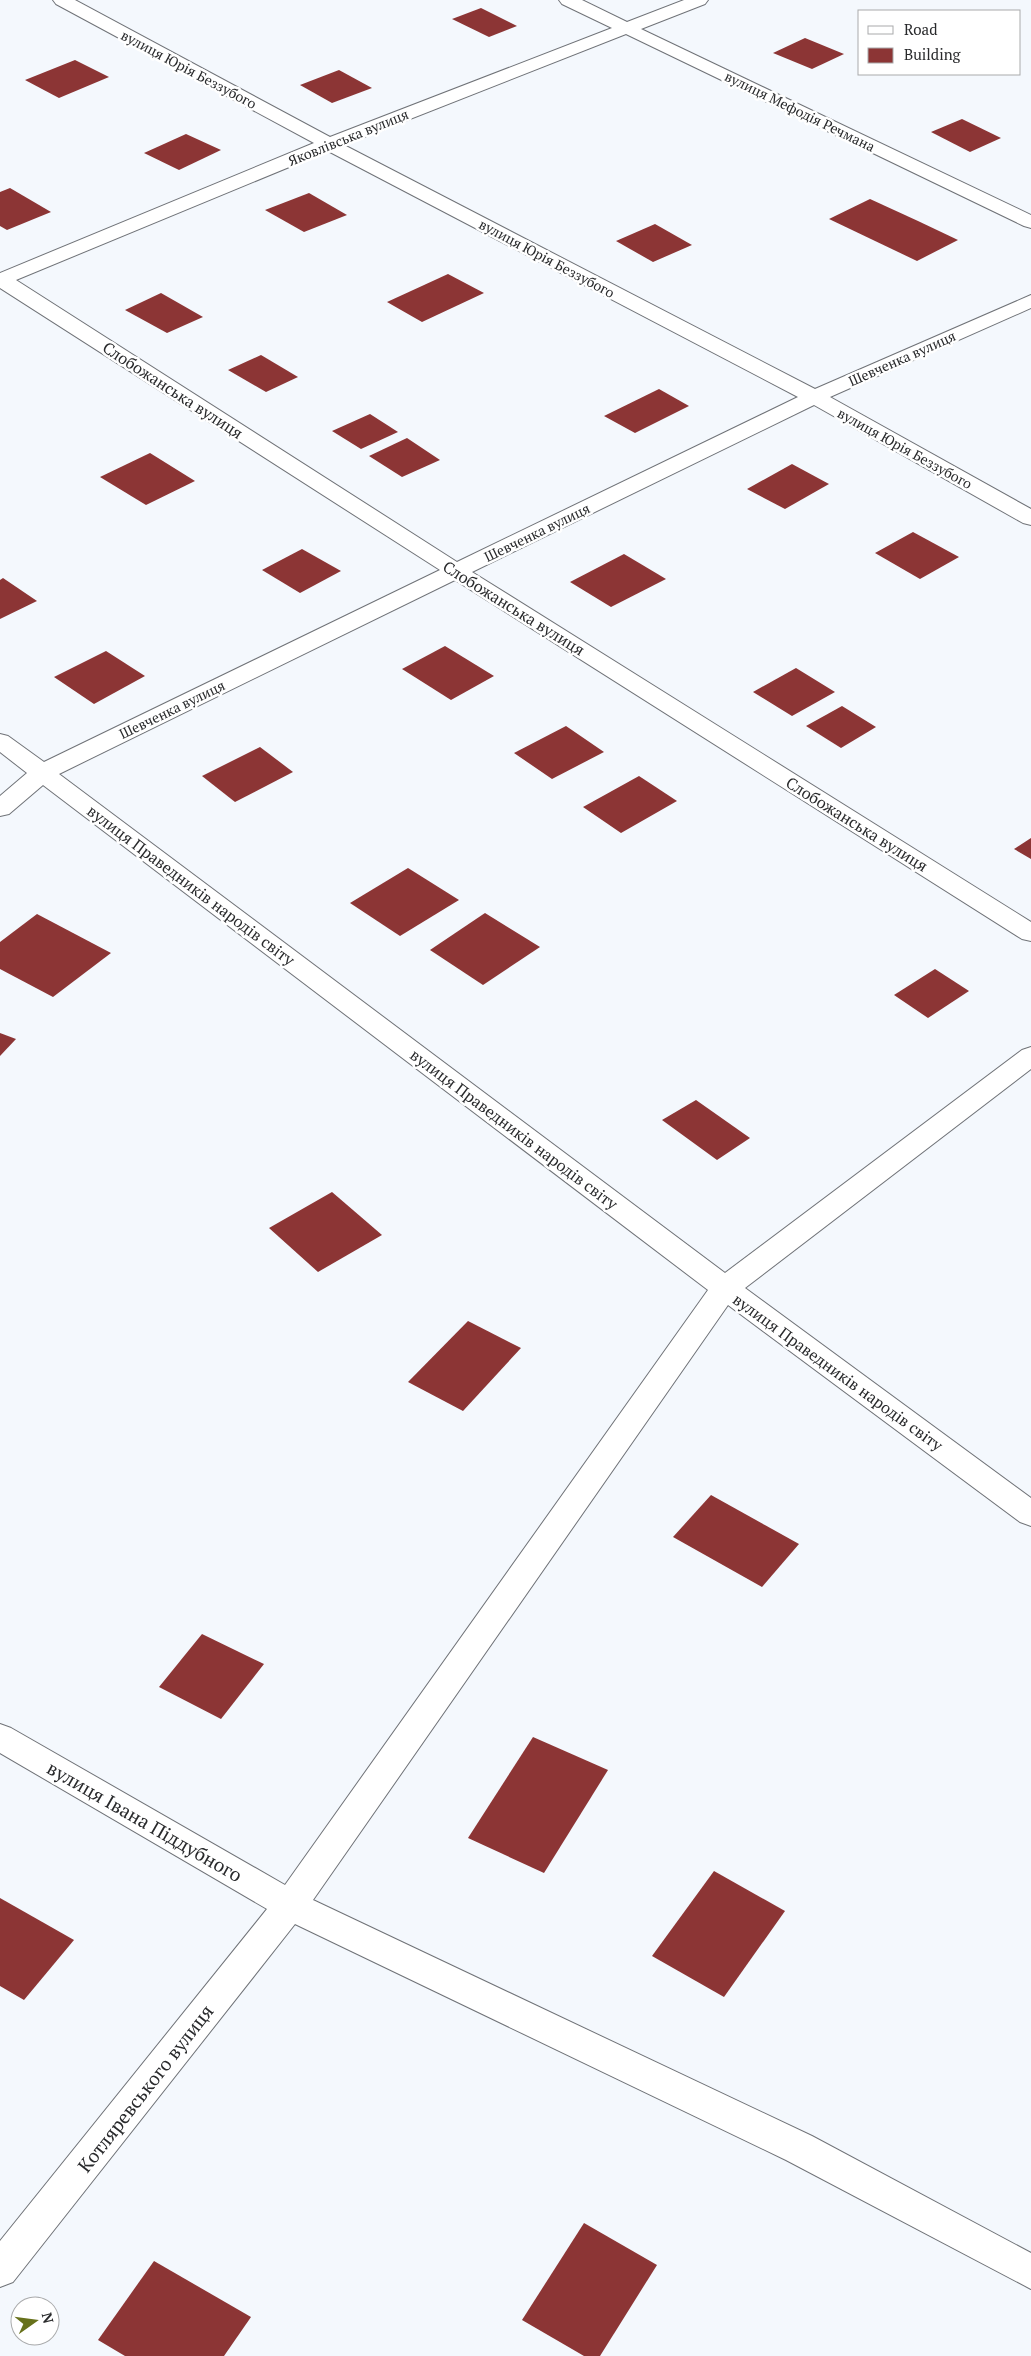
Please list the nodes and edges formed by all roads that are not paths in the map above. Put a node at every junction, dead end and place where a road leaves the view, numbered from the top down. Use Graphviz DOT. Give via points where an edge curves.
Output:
graph roads {
  1 [pos="62,0"];
  2 [pos="568,0"];
  3 [pos="699,0"];
  4 [pos="628,28"];
  5 [pos="329,144"];
  6 [pos="1031,222"];
  7 [pos="0,280"];
  8 [pos="1031,301"];
  9 [pos="814,397"];
  10 [pos="1031,518"];
  11 [pos="456,571"];
  12 [pos="0,741"];
  13 [pos="43,772"];
  14 [pos="0,809"];
  15 [pos="1031,933"];
  16 [pos="1031,1056"];
  17 [pos="725,1288"];
  18 [pos="1031,1514"];
  19 [pos="0,1737"];
  20 [pos="290,1905"];
  21 [pos="0,2270"];
  22 [pos="1031,2272"];
  1 -- 5 [label="street, вулиця Юрія Беззубого"];
  2 -- 4 [label="street, вулиця Мефодія Речмана"];
  3 -- 4 [label="street, Яковлівська вулиця"];
  4 -- 5 [label="street, Яковлівська вулиця"];
  4 -- 6 [label="street, вулиця Мефодія Речмана"];
  5 -- 7 [label="street, Яковлівська вулиця"];
  5 -- 9 [label="street, вулиця Юрія Беззубого"];
  7 -- 11 [label="street, Слобожанська вулиця"];
  8 -- 9 [label="street, Шевченка вулиця"];
  9 -- 10 [label="street, вулиця Юрія Беззубого"];
  9 -- 11 [label="street, Шевченка вулиця"];
  11 -- 13 [label="street, Шевченка вулиця"];
  11 -- 15 [label="street, Слобожанська вулиця"];
  12 -- 13 [label="street, вулиця Праведників народів світу"];
  13 -- 14 [label="street, Шевченка вулиця"];
  13 -- 17 [label="street, вулиця Праведників народів світу"];
  16 -- 17 [label="street, Котляревського вулиця"];
  17 -- 18 [label="street, вулиця Праведників народів світу"];
  17 -- 20 [label="street, Котляревського вулиця"];
  19 -- 20 [label="street, вулиця Івана Піддубного"];
  20 -- 21 [label="street, Котляревського вулиця"];
  20 -- 22 [label="street, вулиця Івана Піддубного" via="799,2148"];
}
